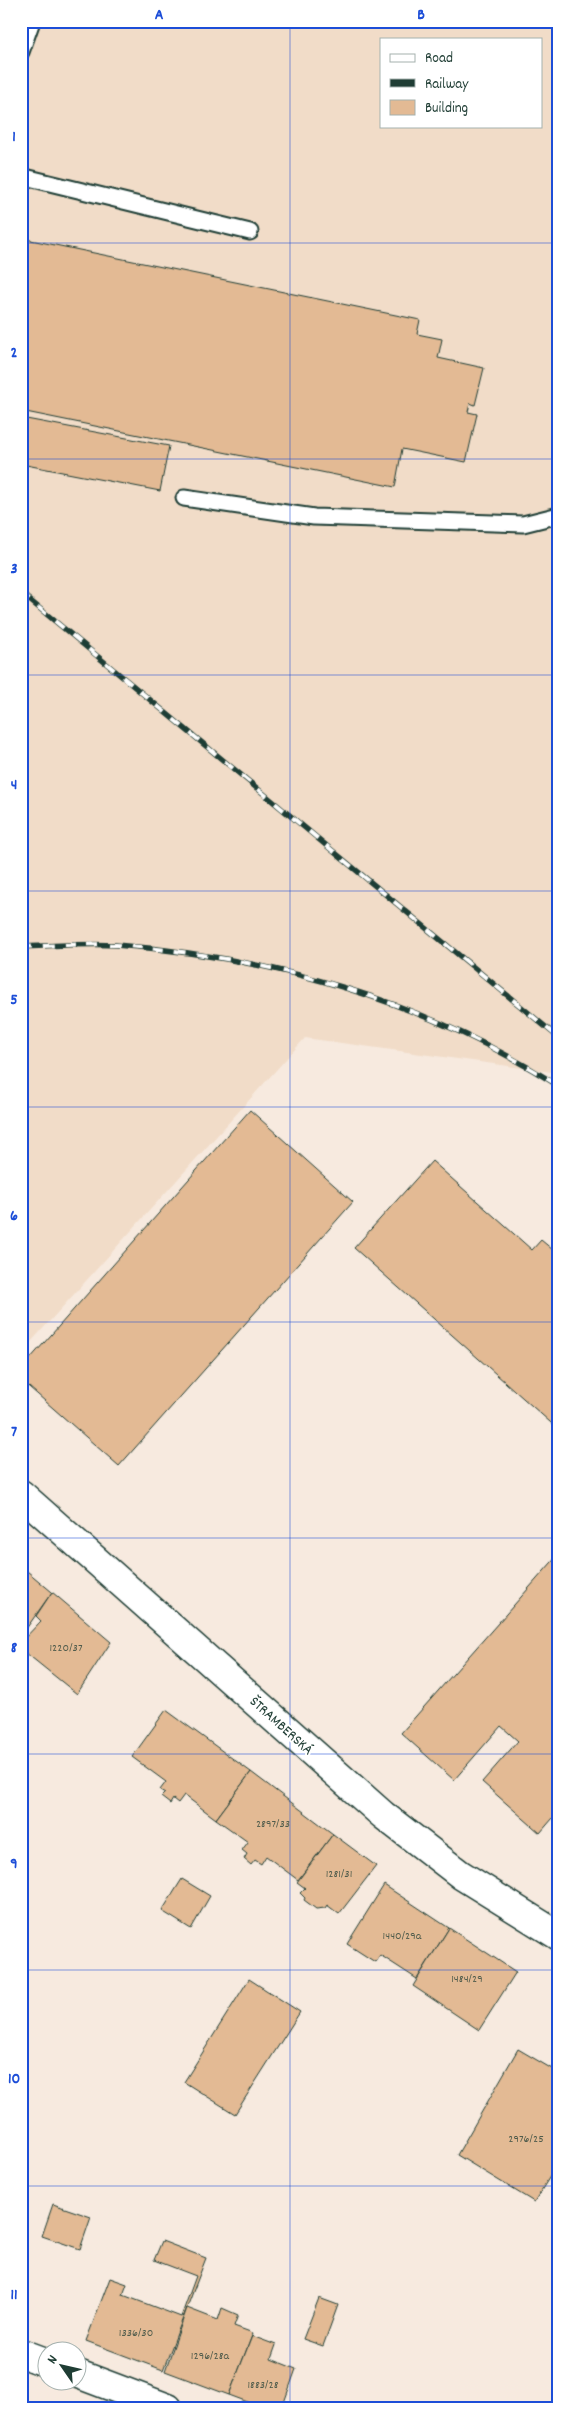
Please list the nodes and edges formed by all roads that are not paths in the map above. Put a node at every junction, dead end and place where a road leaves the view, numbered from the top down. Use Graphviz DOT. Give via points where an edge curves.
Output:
graph roads {
  1 [pos="32,21"];
  2 [pos="21,52"];
  3 [pos="21,176"];
  4 [pos="250,232"];
  5 [pos="184,498"];
  6 [pos="559,515"];
  7 [pos="21,1494"];
  8 [pos="559,1936"];
  9 [pos="21,2353"];
  10 [pos="38,2359"];
  11 [pos="88,2378"];
  12 [pos="168,2408"];
  1 -- 2 [label="lane"];
  3 -- 4 [label="lane"];
  5 -- 6 [label="lane" via="314,517 523,524"];
  7 -- 8 [label="street, ŠTRAMBERSKÁ" via="383,1815 461,1875"];
  9 -- 10 [label="street"];
  11 -- 12 [label="street"];
}
